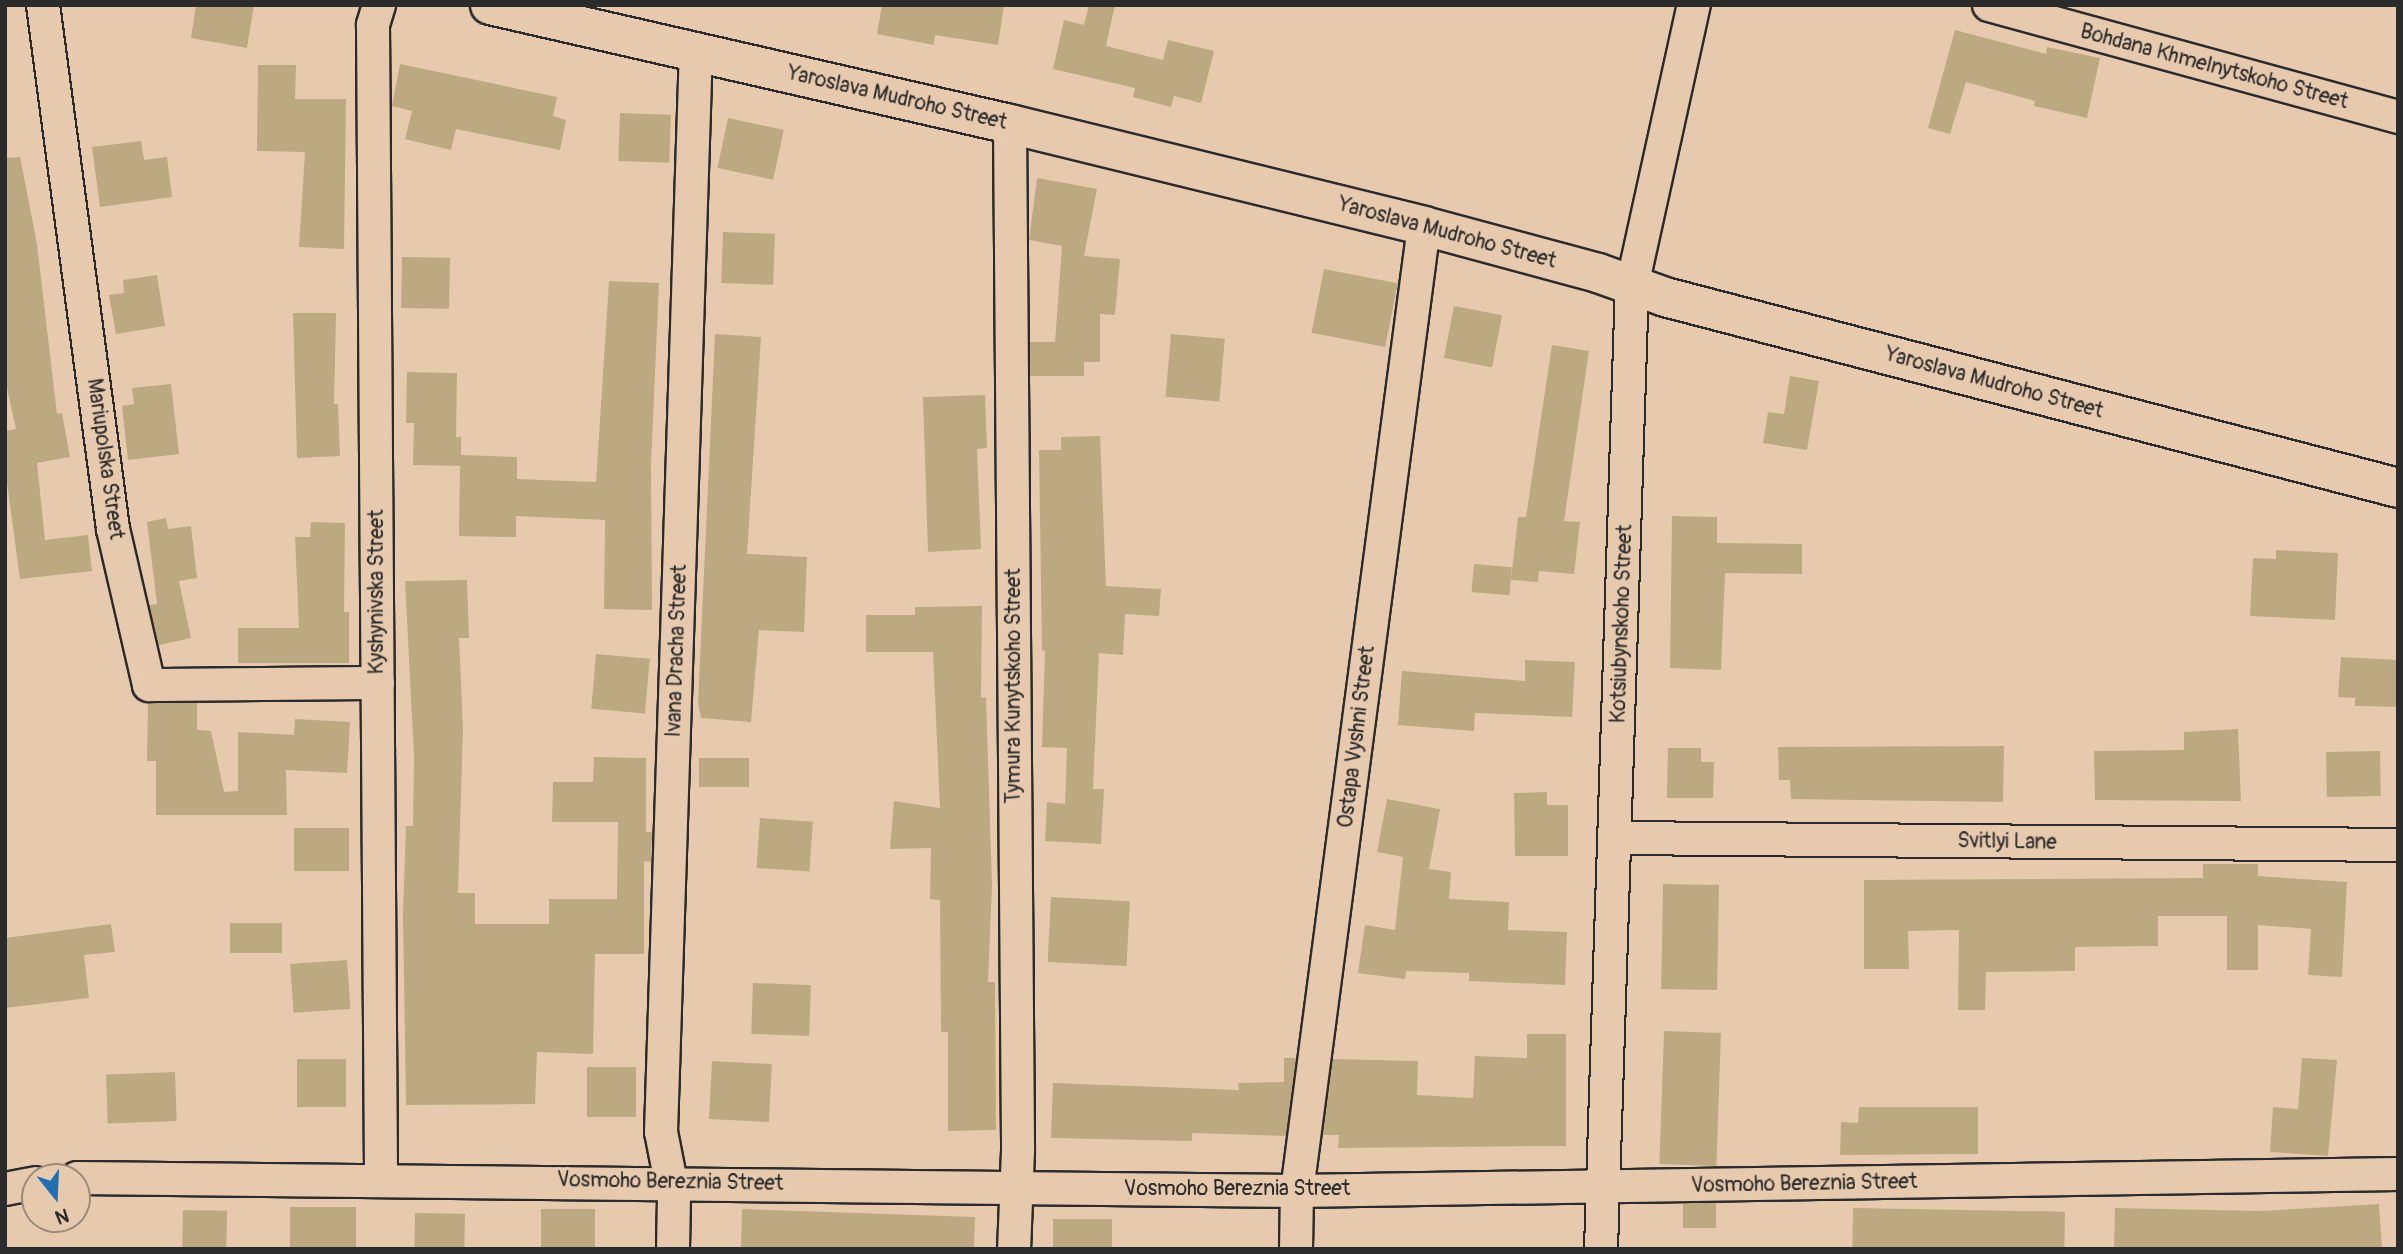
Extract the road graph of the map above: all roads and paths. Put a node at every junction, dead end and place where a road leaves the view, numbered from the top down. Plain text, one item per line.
1 (44, 5) edge
2 (379, 5) edge
3 (490, 5) edge
4 (1694, 5) edge
5 (1989, 5) edge
6 (696, 51) junction
7 (2398, 117) edge
8 (1010, 124) junction
9 (1424, 226) junction
10 (1632, 286) junction
11 (2398, 488) edge
12 (378, 682) junction
13 (1616, 838) junction
14 (2398, 845) edge
15 (2398, 1174) edge
16 (91, 1178) edge
17 (381, 1179) junction
18 (669, 1182) junction
19 (1016, 1187) junction
20 (1603, 1188) junction
21 (1297, 1191) junction
22 (673, 1249) edge
23 (1014, 1249) edge
24 (1296, 1249) edge
25 (1601, 1249) edge

1 - 12 street, Mariupolska Street
2 - 12 street, Kyshynivska Street
3 - 6 street, Yaroslava Mudroho Street
4 - 10 street, Kotsiubynskoho Street
5 - 7 street, Bohdana Khmelnytskoho Street
6 - 8 street, Yaroslava Mudroho Street
6 - 18 street, Ivana Dracha Street
8 - 9 street, Yaroslava Mudroho Street
8 - 19 street, Tymura Kunytskoho Street
9 - 10 street, Yaroslava Mudroho Street
9 - 21 street, Ostapa Vyshni Street
10 - 11 street, Yaroslava Mudroho Street
10 - 13 street, Kotsiubynskoho Street
12 - 17 street, Kyshynivska Street
13 - 14 street, Svitlyi Lane
13 - 20 street, Kotsiubynskoho Street
15 - 20 street, Vosmoho Bereznia Street
16 - 17 street, Vosmoho Bereznia Street
17 - 18 street, Vosmoho Bereznia Street
18 - 19 street, Vosmoho Bereznia Street
18 - 22 street, Ivana Dracha Street
19 - 21 street, Vosmoho Bereznia Street
19 - 23 street, Tymura Kunytskoho Street
20 - 21 street, Vosmoho Bereznia Street
20 - 25 street, Kotsiubynskoho Street
21 - 24 street, Ostapa Vyshni Street

